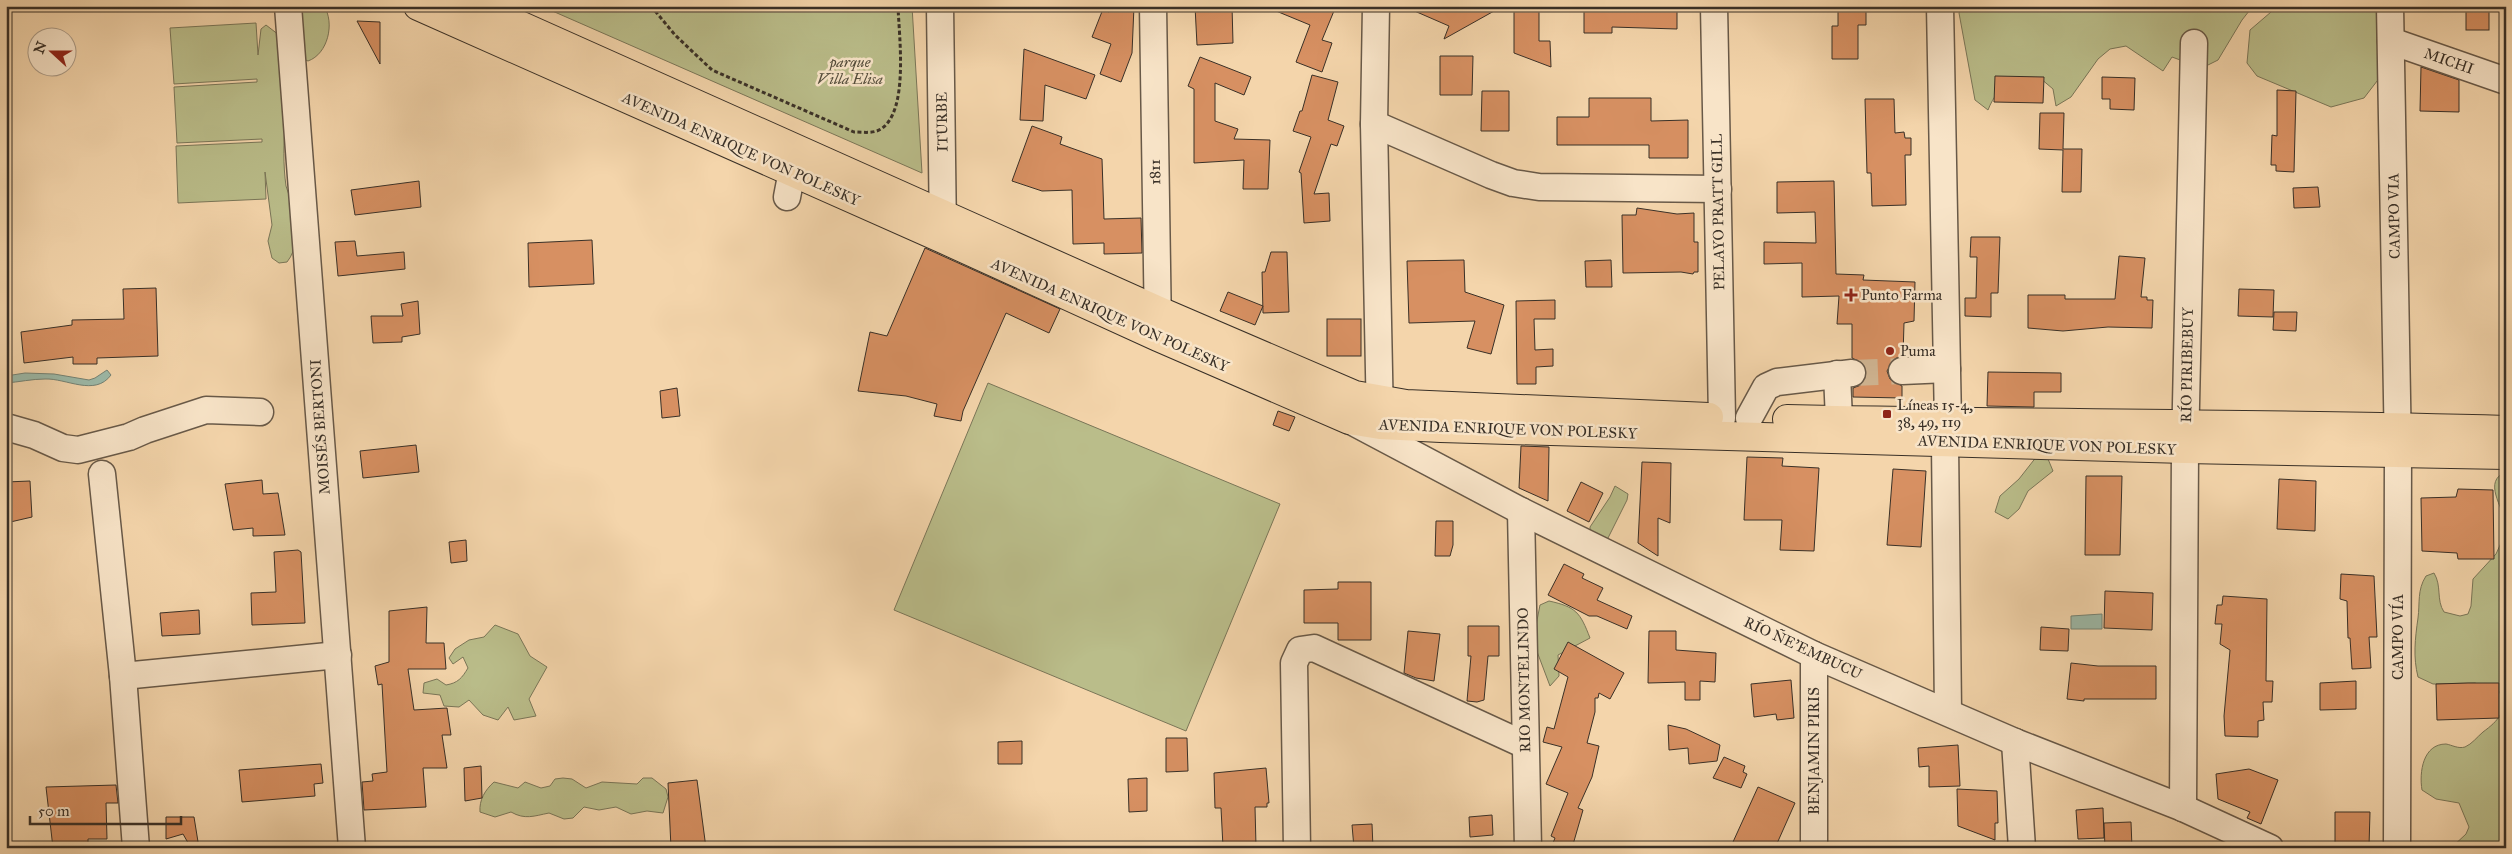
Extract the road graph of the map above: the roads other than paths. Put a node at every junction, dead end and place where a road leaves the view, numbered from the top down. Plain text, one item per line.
1 (288, 6) edge
2 (418, 6) edge
3 (477, 6) edge
4 (940, 6) edge
5 (1153, 6) edge
6 (1376, 6) edge
7 (1714, 6) edge
8 (1940, 6) edge
9 (2390, 6) edge
10 (2392, 41) junction
11 (2194, 43) dead end
12 (2506, 80) edge
13 (1374, 124) junction
14 (793, 173) junction
15 (1718, 189) junction
16 (943, 226) junction
17 (1157, 310) junction
18 (1158, 337) junction
19 (1947, 369) junction
20 (1902, 371) tunnel mouth
21 (260, 412) dead end
22 (1380, 413) junction
23 (1722, 418) junction
24 (1749, 418) junction
25 (1349, 420) junction
26 (1839, 420) junction
27 (6, 427) edge
28 (2506, 430) edge
29 (1946, 433) junction
30 (2185, 436) junction
31 (2398, 440) junction
32 (2506, 455) edge
33 (102, 474) dead end
34 (1522, 511) junction
35 (338, 655) junction
36 (1814, 655) junction
37 (123, 676) junction
38 (1948, 712) junction
39 (2015, 742) junction
40 (1525, 744) junction
41 (2183, 808) junction
42 (2224, 837) edge
43 (136, 848) edge
44 (352, 848) edge
45 (1297, 848) edge
46 (1528, 848) edge
47 (1814, 848) edge
48 (2022, 848) edge
49 (2270, 848) edge
50 (2398, 848) edge

1 - 35 street, MOISÉS BERTONI
2 - 14 main road, AVENIDA ENRIQUE VON POLESKY
3 - 14 main road, AVENIDA ENRIQUE VON POLESKY
4 - 16 street, ITURBE
5 - 17 street, 1811
6 - 13 street
7 - 15 street, PELAYO PRATT GILL
8 - 19 street
9 - 10 street, CAMPO VIA
10 - 12 street, MICHI
10 - 31 street, CAMPO VIA
11 - 30 street, RÍO PIRIBEBUY
13 - 15 street
13 - 22 street
14 - 16 main road, AVENIDA ENRIQUE VON POLESKY
15 - 23 street, PELAYO PRATT GILL
16 - 17 main road, AVENIDA ENRIQUE VON POLESKY
16 - 18 main road, AVENIDA ENRIQUE VON POLESKY
17 - 18 street, 1811
17 - 22 main road, AVENIDA ENRIQUE VON POLESKY
18 - 25 main road, AVENIDA ENRIQUE VON POLESKY
19 - 20 street
19 - 29 street
21 - 27 street
22 - 23 main road, AVENIDA ENRIQUE VON POLESKY
22 - 25 main road, AVENIDA ENRIQUE VON POLESKY
22 - 29 main road, AVENIDA ENRIQUE VON POLESKY
23 - 24 main road, AVENIDA ENRIQUE VON POLESKY
24 - 26 main road, AVENIDA ENRIQUE VON POLESKY
24 - 26 street
25 - 34 street, RÍO ÑE'EMBUCU
26 - 29 main road, AVENIDA ENRIQUE VON POLESKY
28 - 31 main road, AVENIDA ENRIQUE VON POLESKY
29 - 30 main road, AVENIDA ENRIQUE VON POLESKY
29 - 38 street
30 - 31 main road, AVENIDA ENRIQUE VON POLESKY
30 - 41 street, RÍO PIRIBEBUY
31 - 32 main road, AVENIDA ENRIQUE VON POLESKY
31 - 50 street, CAMPO VÍA
33 - 37 street
34 - 36 street, RÍO ÑE'EMBUCU
34 - 40 street, RIO MONTELINDO
35 - 37 street
35 - 44 street, MOISÉS BERTONI
36 - 38 street, RÍO ÑE'EMBUCU
36 - 47 street, BENJAMIN PIRIS
37 - 43 street
38 - 39 street, RÍO ÑE'EMBUCU
39 - 41 street, RÍO ÑE'EMBUCU
39 - 48 street
40 - 45 street
40 - 46 street, RIO MONTELINDO
41 - 42 street, RÍO ÑE'EMBUCU
42 - 49 street, RÍO ÑE'EMBUCU

